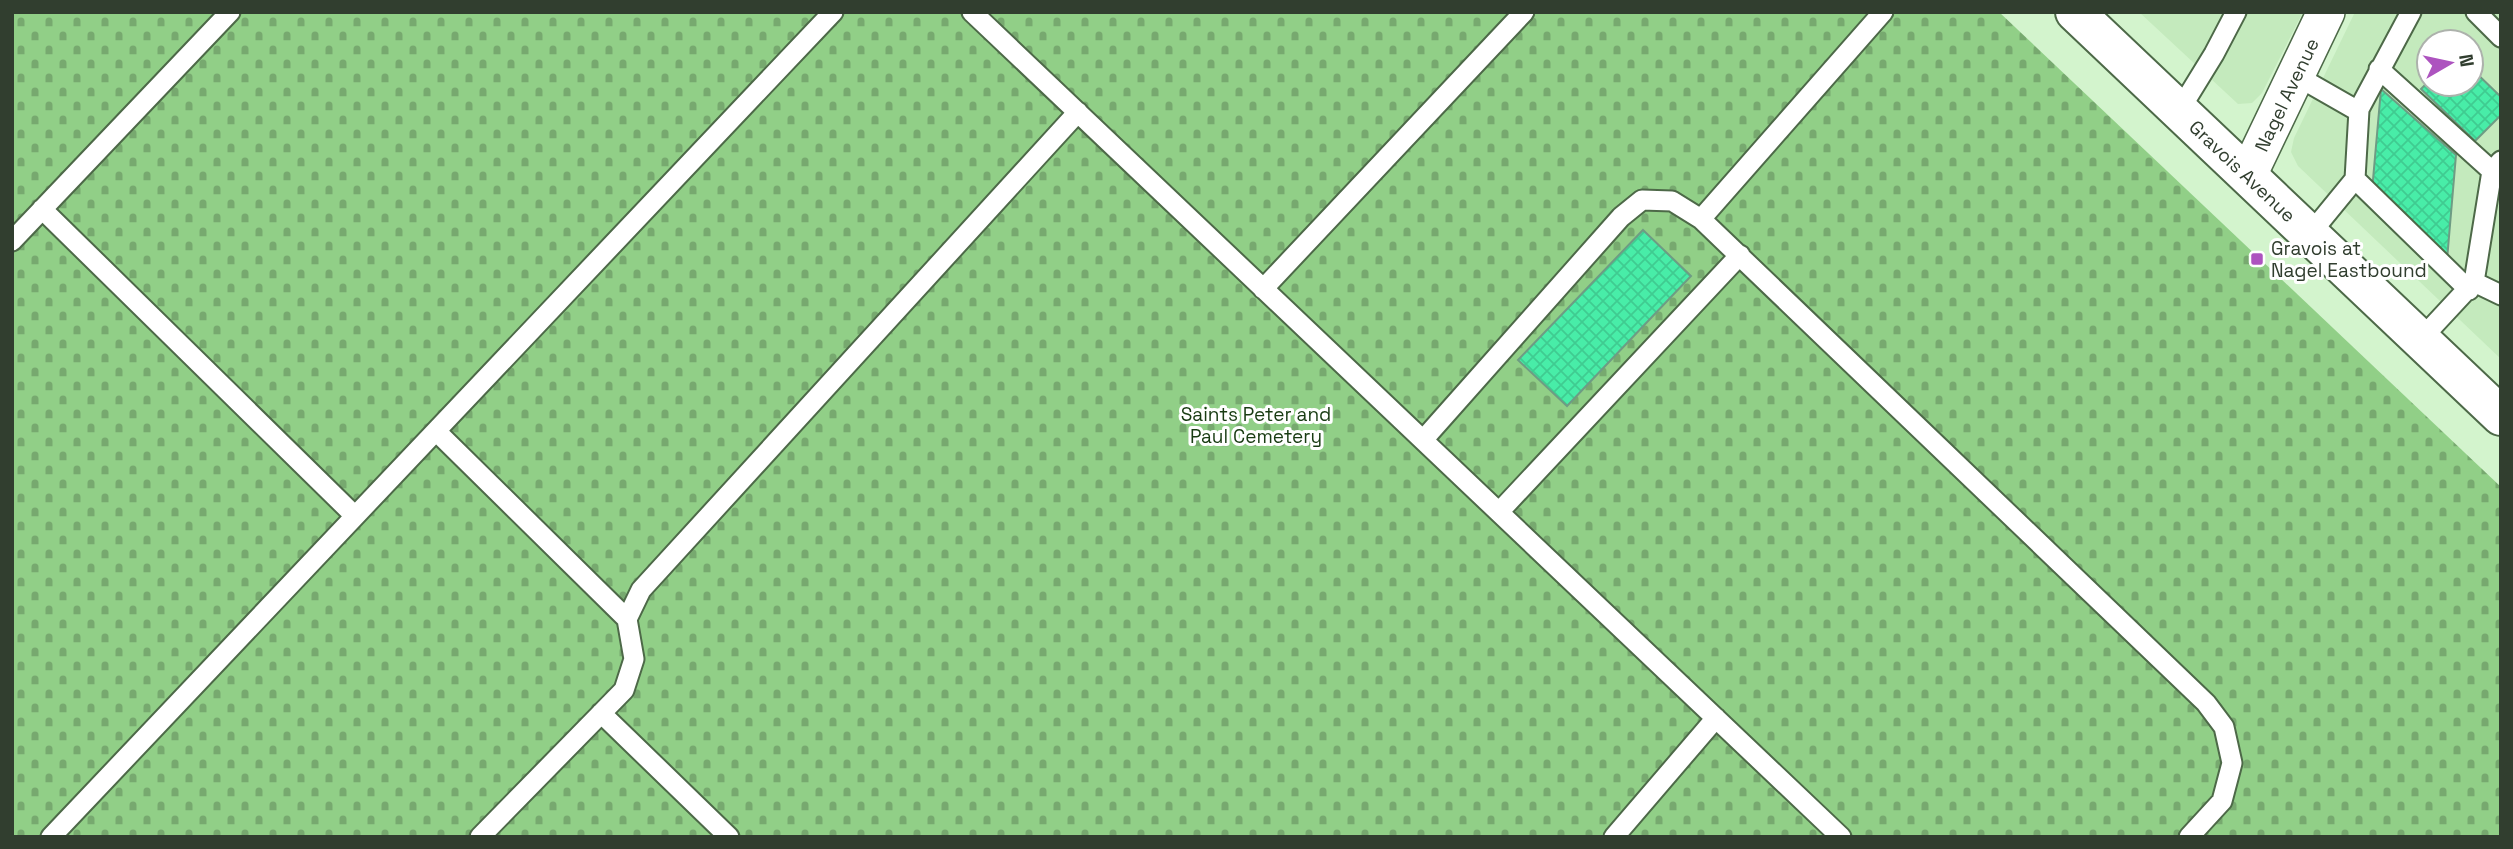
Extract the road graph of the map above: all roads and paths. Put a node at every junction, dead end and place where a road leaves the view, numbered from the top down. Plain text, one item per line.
1 (230, 12) edge
2 (833, 12) edge
3 (972, 12) edge
4 (1524, 12) edge
5 (1883, 12) edge
6 (2075, 12) edge
7 (2236, 12) edge
8 (2326, 12) edge
9 (2411, 12) edge
10 (2476, 12) edge
11 (2501, 37) edge
12 (2379, 69) junction
13 (2295, 75) junction
14 (2359, 110) junction
15 (2179, 111) junction
16 (1078, 112) junction
17 (2496, 166) edge
18 (2248, 176) junction
19 (2355, 179) junction
20 (42, 209) junction
21 (1701, 219) junction
22 (2309, 234) junction
23 (12, 241) edge
24 (1740, 256) junction
25 (2472, 286) junction
26 (1263, 289) junction
27 (2501, 295) edge
28 (2421, 339) junction
29 (2501, 416) edge
30 (436, 431) junction
31 (1423, 440) junction
32 (1499, 512) junction
33 (355, 516) junction
34 (627, 619) junction
35 (601, 713) junction
36 (1716, 718) junction
37 (51, 837) edge
38 (480, 837) edge
39 (729, 837) edge
40 (1614, 837) edge
41 (1841, 837) edge
42 (2189, 837) edge

1 - 20 lane
2 - 30 lane
3 - 16 lane
4 - 26 lane
5 - 21 lane
6 - 15 main road, Gravois Avenue
7 - 15 lane
8 - 13 street, Nagel Avenue
9 - 12 lane
10 - 11 lane
12 - 14 lane
12 - 17 lane
13 - 14 lane
13 - 18 street, Nagel Avenue
14 - 19 lane
15 - 18 main road, Gravois Avenue
16 - 26 lane
16 - 34 lane
17 - 25 lane
18 - 22 main road, Gravois Avenue
19 - 22 lane
19 - 25 lane
20 - 23 lane
20 - 33 lane
21 - 24 lane
21 - 31 lane
22 - 28 main road, Gravois Avenue
24 - 32 lane
24 - 42 lane
25 - 27 lane
25 - 28 lane
26 - 31 lane
28 - 29 main road, Gravois Avenue
30 - 33 lane
30 - 34 lane
31 - 32 lane
32 - 36 lane
33 - 37 lane
34 - 35 lane
35 - 38 lane
35 - 39 lane
36 - 40 lane
36 - 41 lane

